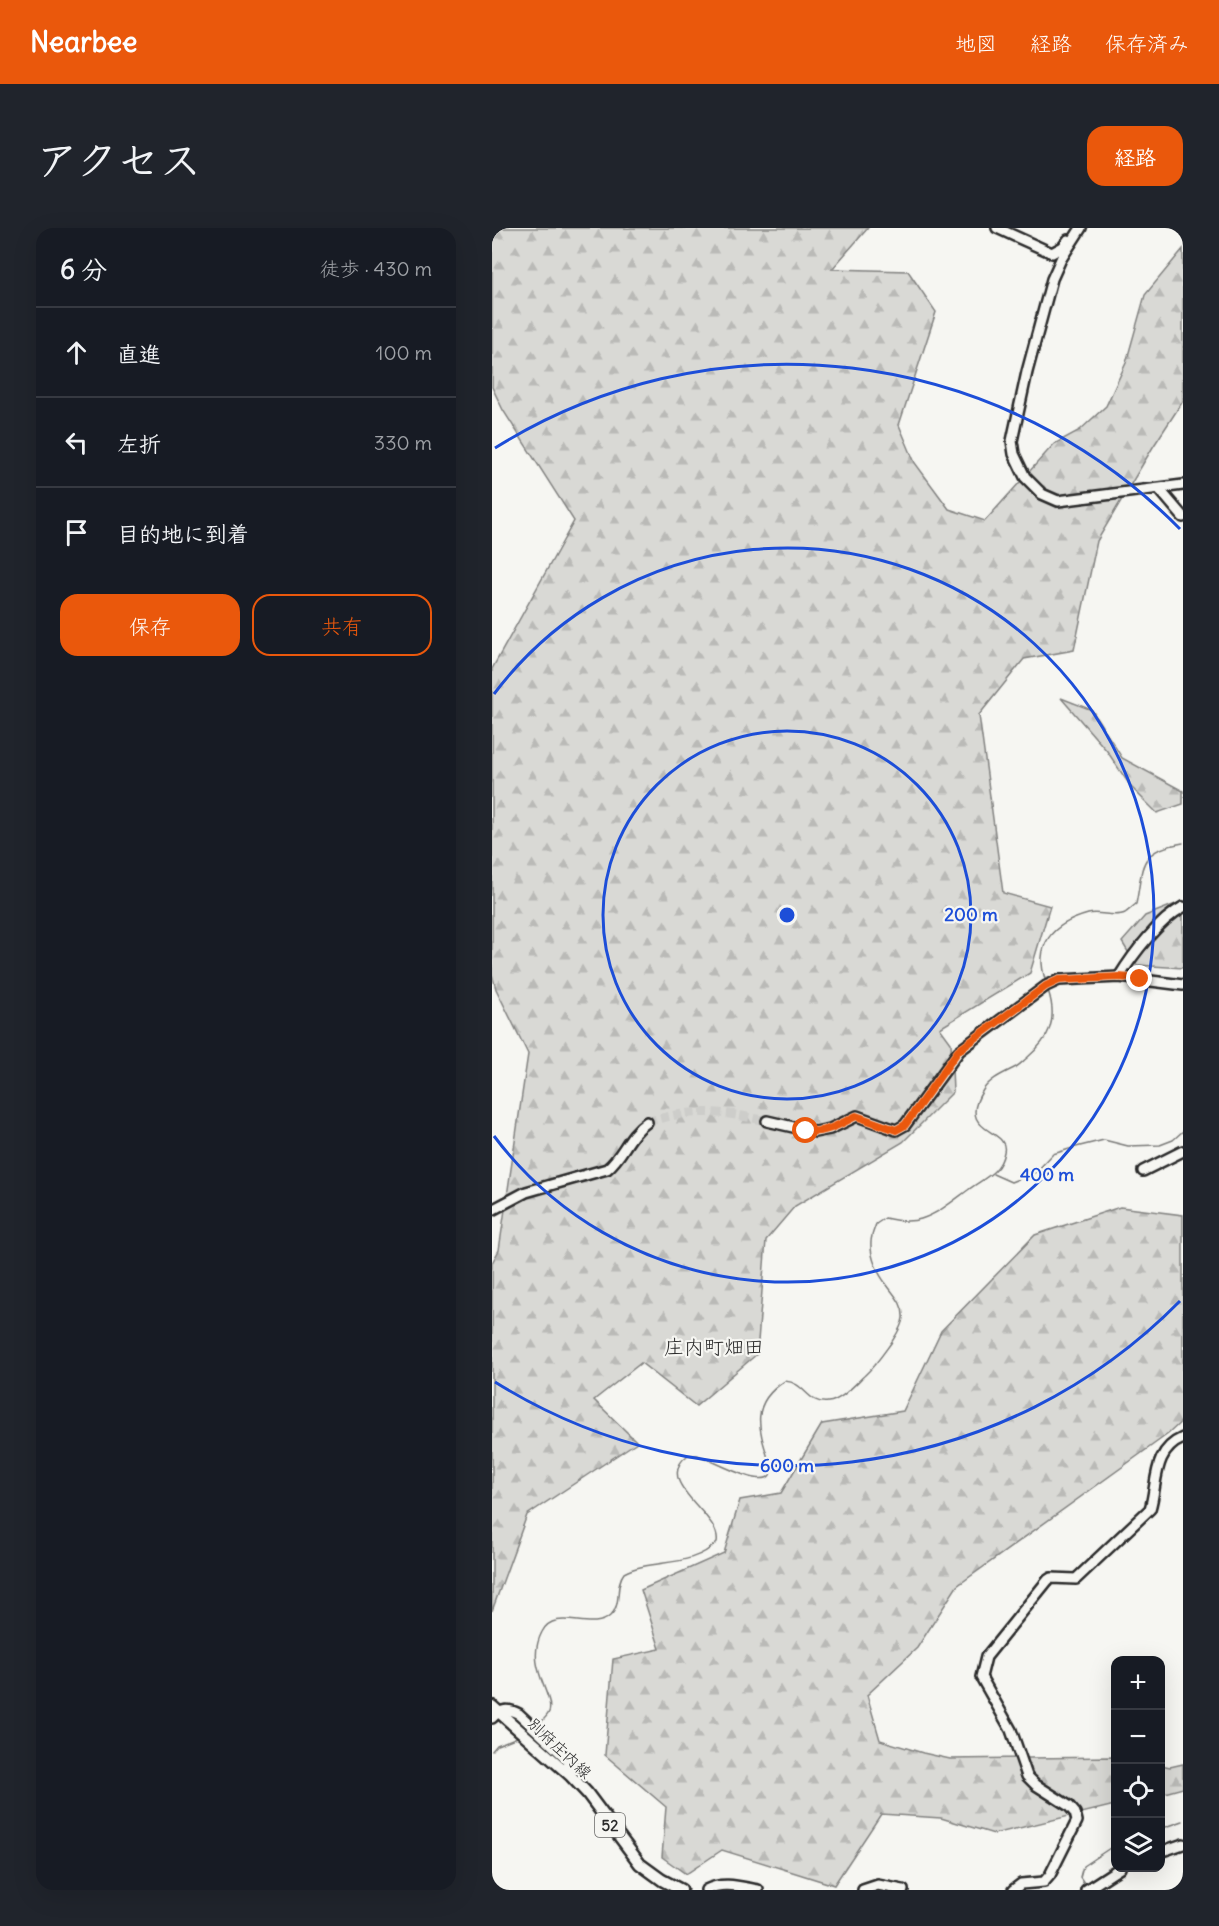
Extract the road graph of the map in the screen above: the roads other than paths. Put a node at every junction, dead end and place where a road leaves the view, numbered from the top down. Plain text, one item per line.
1 (997, 228) edge
2 (1080, 230) edge
3 (1183, 486) edge
4 (1160, 490) junction
5 (1183, 517) edge
6 (1183, 907) edge
7 (1119, 977) junction
8 (1183, 985) edge
9 (767, 1121) tunnel mouth
10 (647, 1122) tunnel mouth
11 (1183, 1151) edge
12 (1143, 1171) dead end
13 (492, 1210) edge
14 (1183, 1438) edge
15 (494, 1712) edge
16 (571, 1776) junction
17 (1183, 1844) edge
18 (1165, 1851) edge
19 (1114, 1872) edge
20 (681, 1890) edge
21 (706, 1890) edge
22 (758, 1890) edge
23 (863, 1890) edge
24 (903, 1890) edge
25 (1013, 1890) edge
26 (1086, 1890) edge

1 - 2 street
2 - 4 street
3 - 4 street
4 - 5 street
6 - 7 street
7 - 8 street
7 - 9 street
10 - 13 street
11 - 12 street
14 - 25 street
15 - 16 main road, 別府庄内線 / 52
15 - 16 street
16 - 20 main road, 別府庄内線 / 52
17 - 18 street
19 - 26 street
21 - 22 street
23 - 24 street

